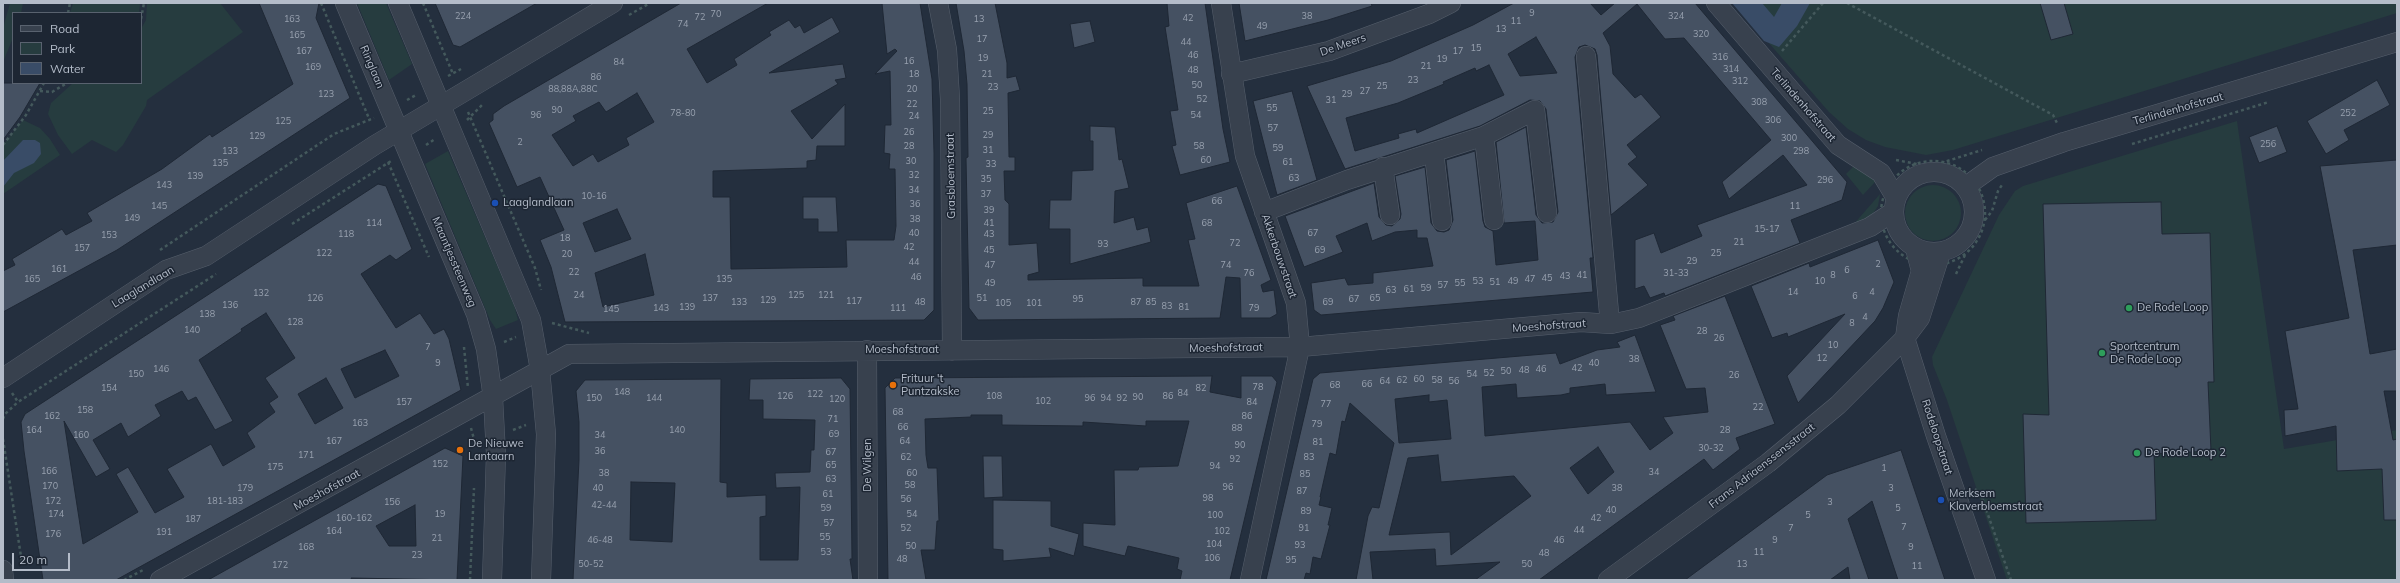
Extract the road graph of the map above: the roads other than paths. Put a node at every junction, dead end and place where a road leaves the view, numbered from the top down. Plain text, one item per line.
1 (345, 3) edge
2 (398, 3) edge
3 (613, 3) edge
4 (938, 3) edge
5 (1221, 3) edge
6 (1452, 3) edge
7 (1716, 3) edge
8 (2397, 42) edge
9 (1586, 56) dead end
10 (1231, 74) junction
11 (440, 105) junction
12 (399, 131) junction
13 (1484, 136) junction
14 (1434, 153) junction
15 (1383, 168) junction
16 (1970, 184) junction
17 (1890, 204) junction
18 (1264, 212) junction
19 (1547, 213) dead end
20 (1390, 215) dead end
21 (1494, 220) dead end
22 (1442, 222) dead end
23 (1928, 257) junction
24 (1610, 324) junction
25 (1905, 338) junction
26 (1300, 348) junction
27 (867, 350) junction
28 (952, 350) junction
29 (540, 370) junction
30 (7, 384) edge
31 (493, 398) junction
32 (3, 570) edge
33 (4, 580) edge
34 (160, 580) edge
35 (492, 580) edge
36 (541, 580) edge
37 (868, 580) edge
38 (1250, 580) edge
39 (1608, 580) edge
40 (1986, 580) edge

1 - 12 street, Ringlaan
2 - 11 street
3 - 11 street, Laaglandlaan
4 - 28 street, Grasbloemstraat
5 - 10 street, Akkerbouwstraat
6 - 10 street, De Meers
7 - 17 street, Terlindenhofstraat
8 - 16 street, Terlindenhofstraat
9 - 24 street
10 - 18 street, Akkerbouwstraat
11 - 12 street, Laaglandlaan
11 - 29 street
12 - 30 street, Laaglandlaan
12 - 31 street, Maantjessteenweg
13 - 14 street
13 - 19 street
13 - 21 street
14 - 15 street
14 - 22 street
15 - 18 street
15 - 20 street
16 - 17 street
16 - 23 street
17 - 23 street
17 - 24 street, Moeshofstraat
18 - 26 street, Akkerbouwstraat
23 - 25 street, Frans Adriaenssensstraat
24 - 26 street, Moeshofstraat
25 - 39 street, Frans Adriaenssensstraat
25 - 40 street, Rodeloopstraat
26 - 28 street, Moeshofstraat
26 - 38 street, Akkerbouwstraat
27 - 28 street, Moeshofstraat
27 - 29 street, Moeshofstraat
27 - 37 street, De Wilgen
29 - 31 street
29 - 36 street
31 - 34 street, Moeshofstraat
31 - 35 street, Maantjessteenweg
32 - 33 street

